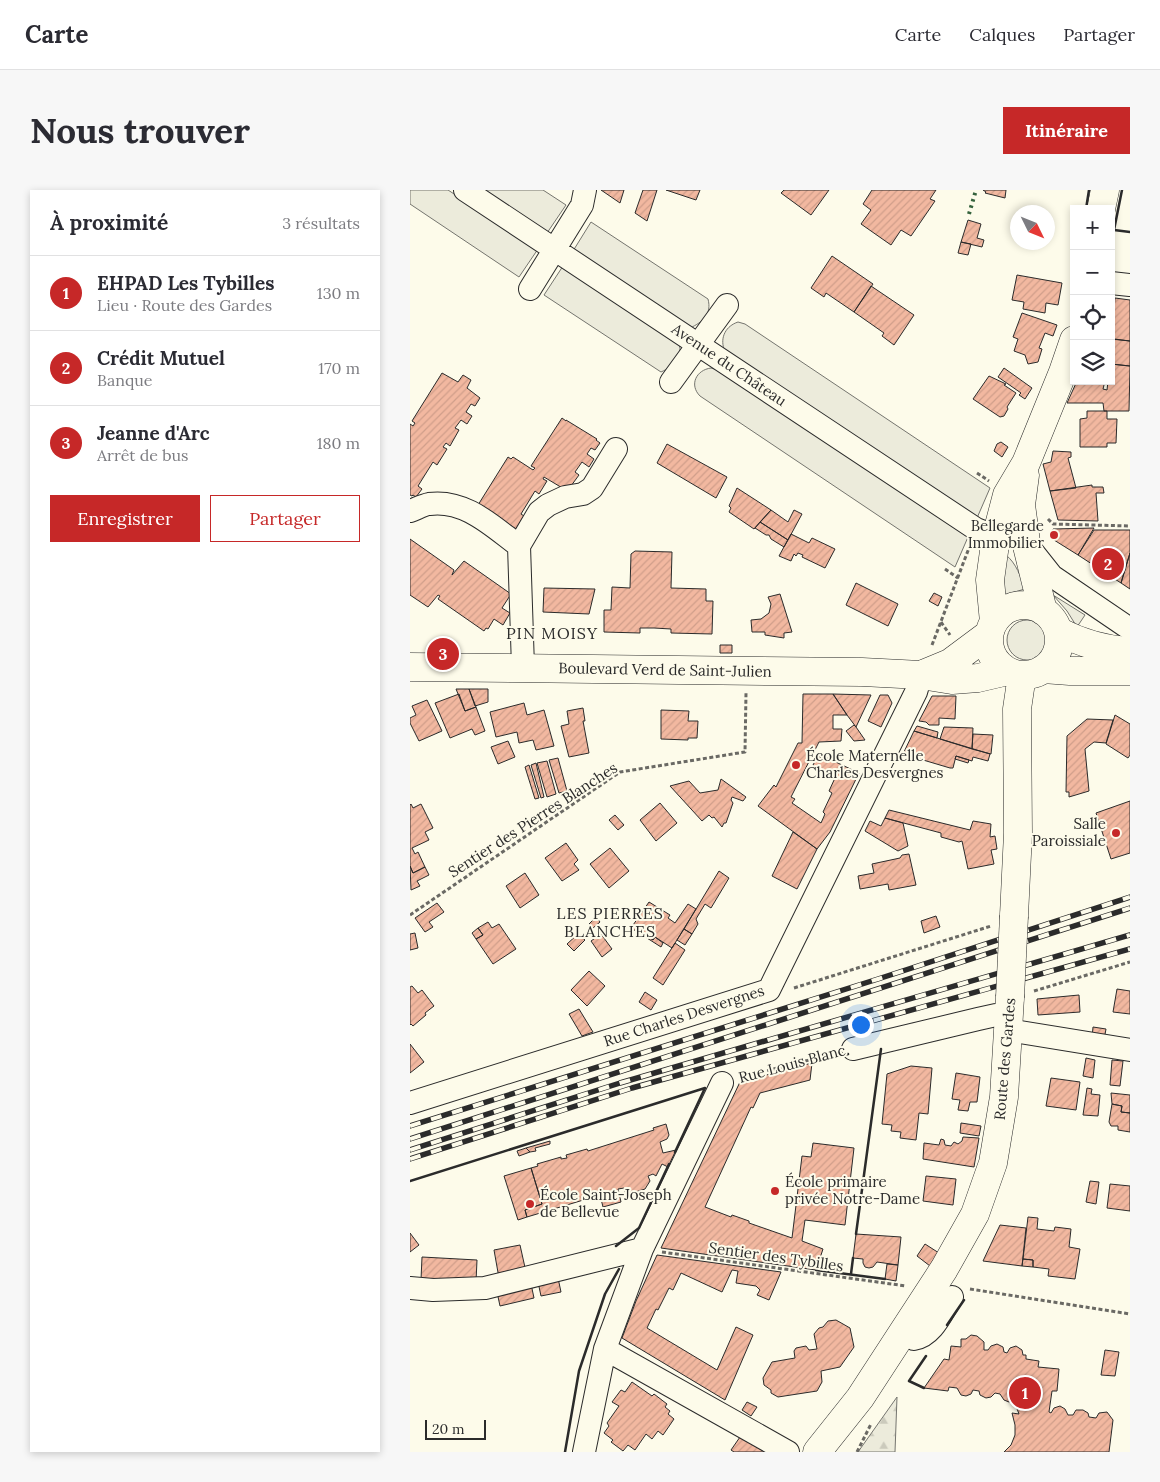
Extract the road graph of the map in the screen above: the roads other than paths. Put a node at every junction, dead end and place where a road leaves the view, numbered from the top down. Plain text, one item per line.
1 (466, 190) edge
2 (585, 190) edge
3 (1105, 190) edge
4 (1102, 205) edge
5 (554, 249) junction
6 (1115, 283) edge
7 (1130, 285) edge
8 (530, 289) dead end
9 (727, 304) dead end
10 (698, 345) junction
11 (1070, 352) edge
12 (671, 382) dead end
13 (616, 449) dead end
14 (1026, 463) junction
15 (410, 511) edge
16 (996, 537) junction
17 (1026, 542) junction
18 (519, 546) junction
19 (1050, 621) junction
20 (992, 628) junction
21 (1130, 629) edge
22 (1130, 651) edge
23 (410, 667) edge
24 (523, 667) junction
25 (1130, 671) edge
26 (1025, 672) junction
27 (921, 675) junction
28 (1008, 1014) junction
29 (852, 1049) road end
30 (1130, 1050) edge
31 (722, 1082) road end
32 (410, 1103) edge
33 (642, 1249) junction
34 (410, 1288) edge
35 (952, 1297) dead end
36 (916, 1340) junction
37 (605, 1349) junction
38 (584, 1452) edge
39 (788, 1452) edge
40 (817, 1452) edge

1 - 5 street, Avenue du Château
2 - 5 street
3 - 4 main road
5 - 8 street
5 - 10 street, Avenue du Château
6 - 7 street
9 - 10 street
10 - 12 street
10 - 16 street, Avenue du Château
11 - 14 main road
13 - 18 street
14 - 16 main road
14 - 17 main road
15 - 18 street
16 - 19 main road
16 - 20 main road
17 - 19 main road
17 - 21 street
18 - 24 street
19 - 20 main road
19 - 22 main road
19 - 26 main road
20 - 26 main road
20 - 27 main road, Boulevard Verd de Saint-Julien
23 - 24 main road, Boulevard Verd de Saint-Julien
24 - 27 main road, Boulevard Verd de Saint-Julien
25 - 26 main road, Boulevard Verd de Saint-Julien
26 - 27 main road, Boulevard Verd de Saint-Julien
26 - 28 main road, Route des Gardes, bridge
27 - 32 street, Rue Charles Desvergnes
28 - 29 street, Rue Louis Blanc
28 - 30 street, Rue Louis Blanc
28 - 36 main road, Route des Gardes
31 - 33 street
33 - 34 street
33 - 37 street
35 - 36 street
36 - 40 main road, Route des Gardes
37 - 38 street
37 - 39 street

